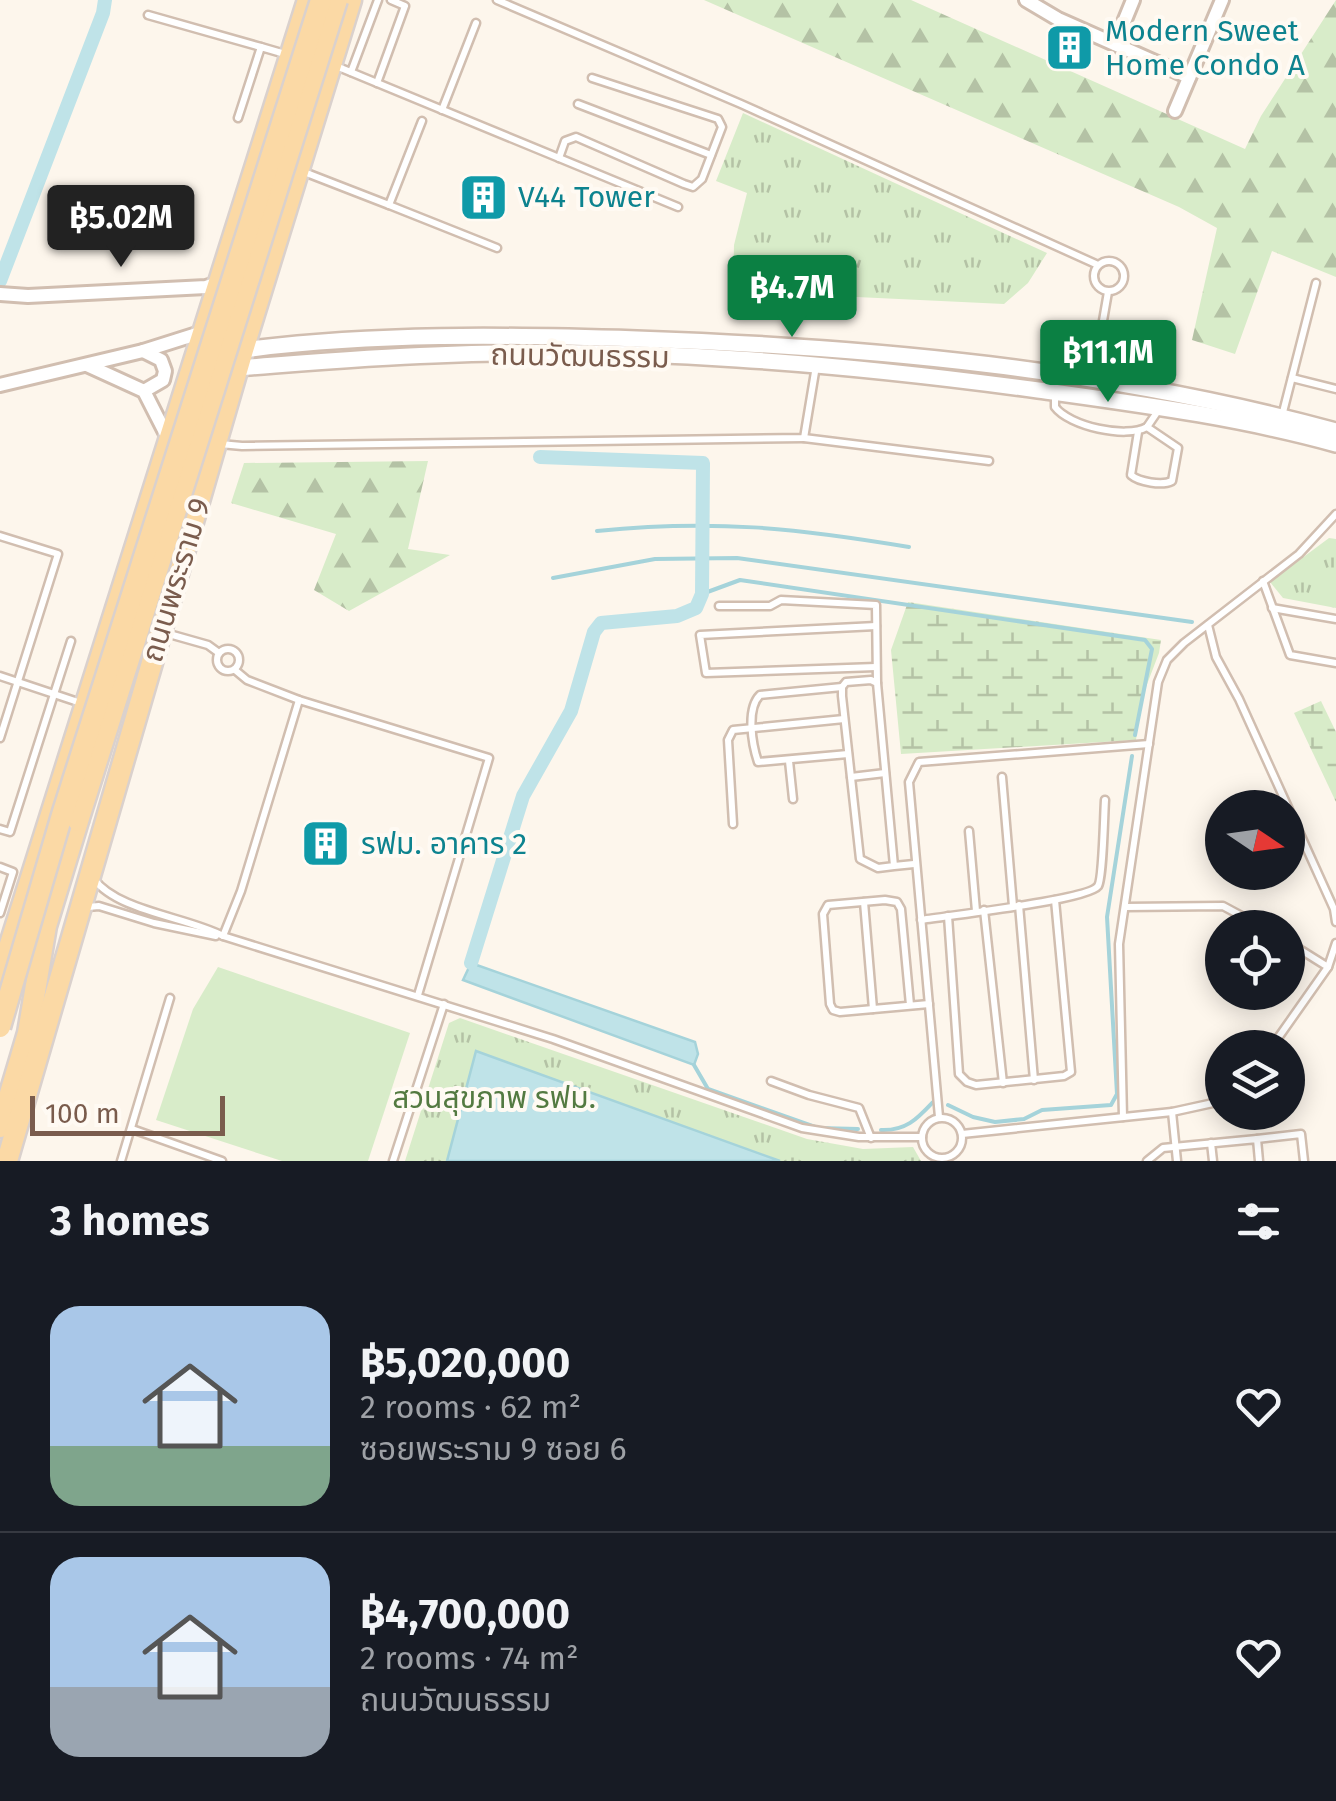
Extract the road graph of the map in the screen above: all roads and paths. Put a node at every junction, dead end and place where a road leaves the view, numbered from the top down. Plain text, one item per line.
1 (308, 0) edge
2 (321, 0) edge
3 (337, 0) edge
4 (350, 0) edge
5 (378, 0) edge
6 (391, 0) edge
7 (497, 0) edge
8 (1026, 0) edge
9 (1133, 0) edge
10 (1222, 0) edge
11 (1043, 3) edge
12 (148, 15) dead end
13 (476, 23) dead end
14 (1114, 44) junction
15 (261, 47) junction
16 (291, 56) junction
17 (330, 64) junction
18 (351, 72) junction
19 (1189, 77) junction
20 (592, 78) dead end
21 (376, 83) junction
22 (578, 104) dead end
23 (442, 110) junction
24 (1175, 111) dead end
25 (238, 118) dead end
26 (422, 121) dead end
27 (711, 155) junction
28 (559, 158) junction
29 (298, 170) junction
30 (388, 205) junction
31 (678, 208) dead end
32 (498, 248) dead end
33 (1098, 264) junction
34 (218, 283) junction
35 (1316, 283) dead end
36 (1108, 291) junction
37 (0, 294) edge
38 (203, 332) junction
39 (820, 346) junction
40 (144, 351) junction
41 (240, 359) junction
42 (86, 364) junction
43 (816, 364) junction
44 (193, 365) junction
45 (1057, 375) junction
46 (1292, 378) junction
47 (1093, 379) junction
48 (0, 385) edge
49 (1336, 389) edge
50 (144, 391) junction
51 (1055, 392) junction
52 (1163, 400) junction
53 (1282, 416) junction
54 (1147, 428) junction
55 (1336, 431) edge
56 (1138, 432) junction
57 (804, 438) junction
58 (169, 440) junction
59 (217, 444) junction
60 (1336, 444) edge
61 (990, 461) dead end
62 (1336, 514) edge
63 (0, 536) edge
64 (1263, 582) junction
65 (718, 606) dead end
66 (1272, 608) junction
67 (1336, 620) edge
68 (1208, 624) junction
69 (876, 626) junction
70 (161, 631) junction
71 (71, 641) dead end
72 (220, 653) junction
73 (1332, 662) edge
74 (876, 667) junction
75 (234, 670) junction
76 (0, 676) edge
77 (19, 682) junction
78 (877, 683) junction
79 (842, 687) junction
80 (54, 693) junction
81 (299, 700) junction
82 (86, 704) junction
83 (844, 719) junction
84 (752, 727) junction
85 (0, 738) edge
86 (1149, 744) junction
87 (848, 754) junction
88 (124, 758) junction
89 (789, 761) junction
90 (885, 773) junction
91 (850, 776) junction
92 (1002, 777) dead end
93 (793, 799) dead end
94 (1105, 800) dead end
95 (733, 824) dead end
96 (0, 829) edge
97 (969, 830) dead end
98 (914, 864) junction
99 (894, 866) junction
100 (0, 868) edge
101 (91, 874) junction
102 (1055, 900) junction
103 (864, 902) junction
104 (1016, 906) junction
105 (1125, 907) junction
106 (980, 910) junction
107 (1230, 910) edge
108 (80, 912) junction
109 (0, 913) edge
110 (948, 916) junction
111 (921, 920) junction
112 (1336, 922) edge
113 (6, 933) edge
114 (222, 936) junction
115 (1336, 943) edge
116 (1305, 953) edge
117 (1328, 967) junction
118 (0, 976) edge
119 (418, 995) junction
120 (170, 998) dead end
121 (444, 1004) junction
122 (929, 1004) junction
123 (910, 1005) junction
124 (873, 1008) junction
125 (0, 1028) edge
126 (1284, 1030) edge
127 (28, 1032) junction
128 (1034, 1080) junction
129 (770, 1081) dead end
130 (1003, 1083) junction
131 (1205, 1106) edge
132 (1172, 1112) junction
133 (1123, 1117) junction
134 (939, 1118) junction
135 (0, 1127) edge
136 (132, 1130) junction
137 (962, 1134) junction
138 (922, 1137) junction
139 (871, 1138) junction
140 (1257, 1138) junction
141 (1211, 1143) junction
142 (1176, 1146) junction
143 (947, 1159) edge
144 (6, 1161) edge
145 (121, 1161) edge
146 (222, 1161) edge
147 (394, 1161) edge
148 (1147, 1161) edge
149 (1177, 1161) edge
150 (1213, 1161) edge
151 (1259, 1161) edge
152 (1304, 1161) edge

1 - 16 main road, ถนนพระราม 9
2 - 125 main road, ถนนพระราม 9, bridge
3 - 127 main road, ถนนพระราม 9, bridge
4 - 17 main road, ถนนพระราม 9
5 - 18 lane
6 - 21 lane
7 - 33 lane
8 - 11 street
9 - 14 street
10 - 19 street
11 - 14 street
12 - 15 lane
13 - 23 lane
14 - 19 street
15 - 16 lane
15 - 25 lane
16 - 34 main road, ถนนพระราม 9
17 - 18 lane
17 - 29 main road, ถนนพระราม 9
18 - 21 lane
19 - 24 street
20 - 27 lane
21 - 23 lane
22 - 27 lane
23 - 28 lane
26 - 30 lane
27 - 28 lane
28 - 31 lane
29 - 30 lane
29 - 41 main road, ถนนพระราม 9
30 - 32 lane
33 - 36 lane
33 - 36 lane
34 - 37 street
34 - 38 main road, ถนนพระราม 9
35 - 46 lane
36 - 47 lane
38 - 40 street
38 - 44 main road, ถนนพระราม 9
39 - 41 street, ถนนวัฒนธรรม
39 - 43 street
39 - 45 street, ถนนวัฒนธรรม
40 - 42 street
40 - 50 street
41 - 43 street, ถนนวัฒนธรรม
41 - 44 main road
41 - 59 main road, ถนนพระราม 9
42 - 48 street
42 - 50 street
43 - 51 street, ถนนวัฒนธรรม
43 - 57 lane
44 - 58 main road, ถนนพระราม 9
45 - 47 street, ถนนวัฒนธรรม
45 - 51 street
46 - 49 lane
46 - 53 lane
47 - 52 street, ถนนวัฒนธรรม
50 - 58 street
51 - 52 street, ถนนวัฒนธรรม
51 - 56 lane
52 - 53 street, ถนนวัฒนธรรม
52 - 54 lane
52 - 60 street, ถนนวัฒนธรรม
53 - 55 street, ถนนวัฒนธรรม
54 - 56 lane
54 - 56 lane
57 - 59 lane
57 - 61 lane
58 - 82 main road, ถนนพระราม 9
59 - 70 main road, ถนนพระราม 9
62 - 64 lane
63 - 77 lane
64 - 66 lane
64 - 68 lane
65 - 69 lane
66 - 67 lane
66 - 73 lane
68 - 86 lane
68 - 112 lane
69 - 74 lane
69 - 74 lane
70 - 72 lane
70 - 88 main road, ถนนพระราม 9
71 - 80 lane
72 - 75 lane
72 - 75 lane
74 - 78 lane
75 - 81 lane
76 - 77 lane
77 - 80 lane
77 - 85 lane
78 - 79 lane
78 - 90 lane
79 - 83 lane
79 - 84 lane
80 - 82 lane
80 - 96 lane
81 - 114 lane
81 - 119 lane
82 - 113 main road, ถนนพระราม 9
83 - 84 lane
83 - 87 lane
84 - 89 lane
84 - 95 lane
86 - 98 lane
86 - 105 lane
87 - 89 lane
87 - 91 lane
88 - 101 main road, ถนนพระราม 9
88 - 127 main road
89 - 93 lane
90 - 91 lane
90 - 99 lane
91 - 99 lane
92 - 104 lane
94 - 102 lane
97 - 106 lane
98 - 99 lane
98 - 111 lane
100 - 109 lane
101 - 108 main road, ถนนพระราม 9
101 - 114 lane
102 - 104 lane
102 - 128 lane
103 - 123 lane
103 - 124 lane
103 - 124 lane
104 - 106 lane
104 - 128 lane
105 - 107 lane
105 - 133 lane
106 - 110 lane
106 - 130 lane
108 - 114 lane
108 - 144 main road, ถนนพระราม 9
110 - 111 lane
110 - 130 lane
111 - 122 lane
113 - 118 main road, ถนนพระราม 9
114 - 119 lane
115 - 117 lane
116 - 117 lane
117 - 126 lane
119 - 121 lane
120 - 136 lane
121 - 139 lane
121 - 147 lane
122 - 123 lane
122 - 134 lane
123 - 124 lane
127 - 135 main road, ถนนพระราม 9
128 - 130 lane
129 - 139 lane
131 - 132 lane
132 - 133 lane
132 - 142 lane
133 - 137 lane
134 - 137 lane
134 - 138 lane
136 - 145 lane
136 - 146 lane
137 - 143 lane
138 - 139 lane
138 - 143 lane
140 - 141 lane
140 - 151 lane
140 - 152 lane
141 - 142 lane
141 - 150 lane
142 - 148 lane
142 - 149 lane

